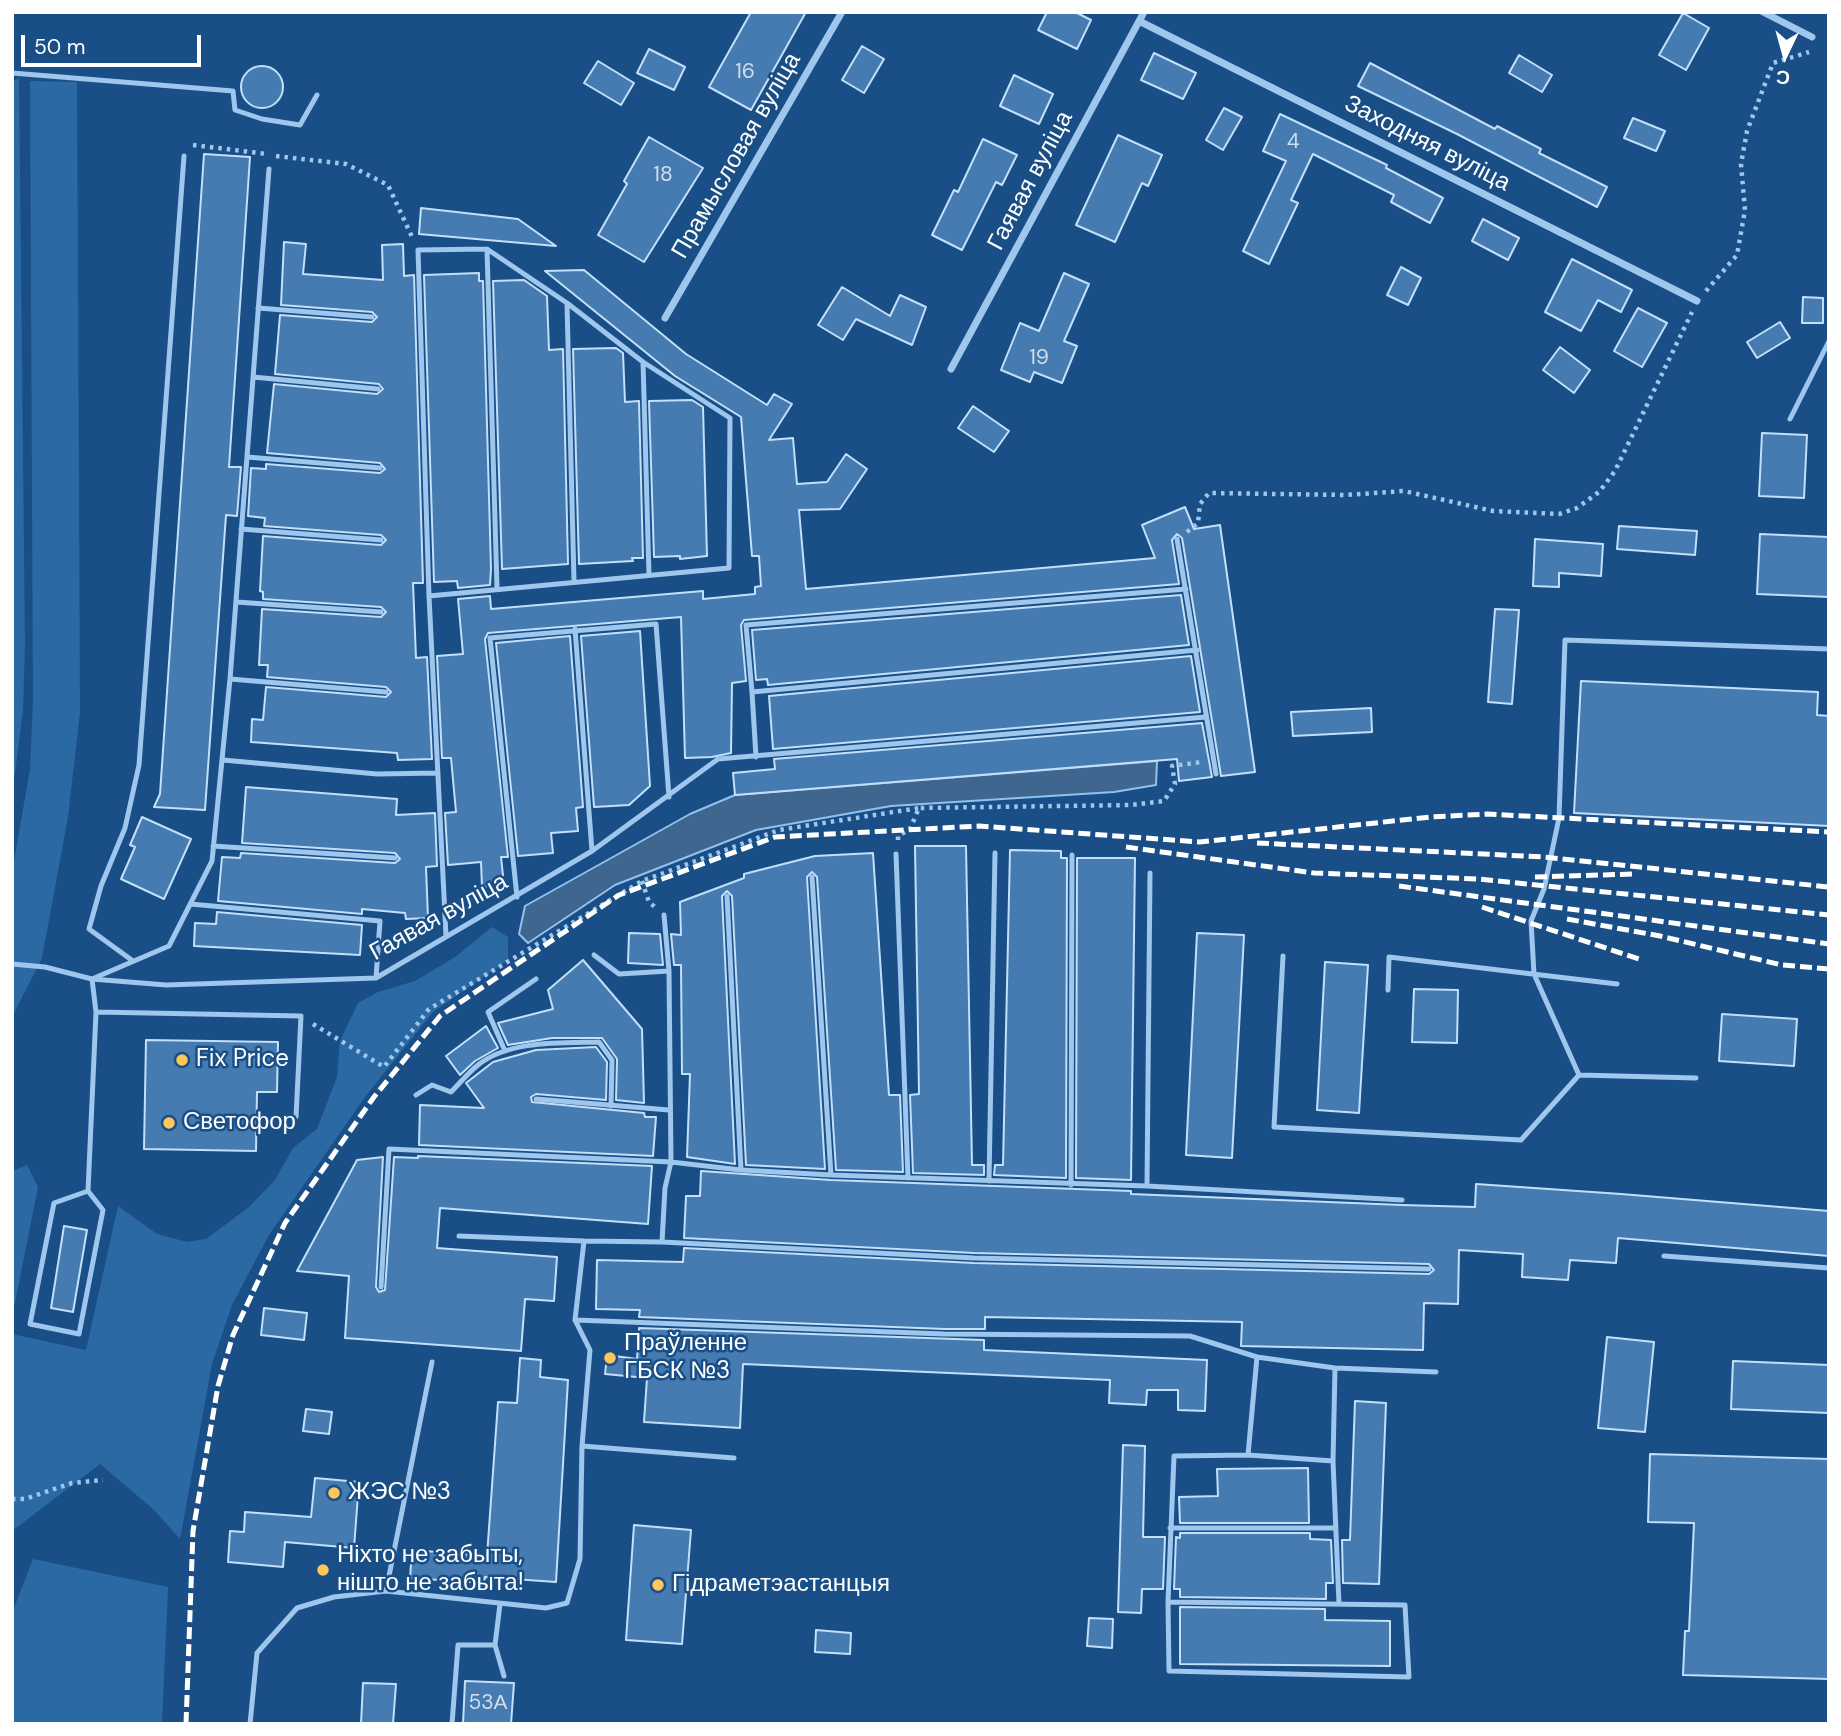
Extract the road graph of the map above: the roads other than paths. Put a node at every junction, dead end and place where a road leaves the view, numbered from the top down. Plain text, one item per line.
1 (842, 12) edge
2 (1144, 12) edge
3 (1763, 12) edge
4 (1139, 22) junction
5 (1812, 37) road end
6 (12, 73) edge
7 (317, 96) dead end
8 (184, 156) road end
9 (269, 169) dead end
10 (487, 249) junction
11 (1697, 301) road end
12 (567, 303) junction
13 (258, 308) junction
14 (372, 317) dead end
15 (665, 318) dead end
16 (1829, 341) edge
17 (643, 362) junction
18 (951, 369) dead end
19 (253, 377) junction
20 (378, 388) dead end
21 (1790, 419) dead end
22 (247, 457) junction
23 (380, 468) dead end
24 (241, 529) junction
25 (1177, 539) road end
26 (381, 540) dead end
27 (649, 575) junction
28 (574, 581) junction
29 (497, 588) junction
30 (1186, 589) junction
31 (429, 596) junction
32 (236, 602) junction
33 (381, 612) dead end
34 (575, 629) junction
35 (1829, 649) edge
36 (1197, 650) junction
37 (230, 679) junction
38 (386, 692) dead end
39 (752, 692) junction
40 (1206, 717) junction
41 (755, 757) junction
42 (223, 760) junction
43 (438, 773) junction
44 (1216, 774) dead end
45 (669, 797) junction
46 (214, 846) junction
47 (592, 852) junction
48 (995, 853) dead end
49 (896, 854) road end
50 (1072, 855) dead end
51 (395, 858) dead end
52 (1150, 873) dead end
53 (812, 877) dead end
54 (727, 896) dead end
55 (517, 897) junction
56 (190, 904) junction
57 (664, 915) dead end
58 (446, 936) junction
59 (594, 955) dead end
60 (1283, 956) dead end
61 (133, 961) junction
62 (12, 964) edge
63 (669, 971) junction
64 (1534, 974) junction
65 (376, 978) junction
66 (92, 979) junction
67 (536, 979) dead end
68 (1617, 984) dead end
69 (1388, 990) dead end
70 (96, 1012) junction
71 (505, 1051) junction
72 (1579, 1075) junction
73 (1696, 1078) dead end
74 (416, 1095) dead end
75 (536, 1100) dead end
76 (611, 1106) junction
77 (669, 1110) junction
78 (296, 1117) dead end
79 (671, 1162) junction
80 (741, 1170) junction
81 (831, 1175) junction
82 (908, 1178) junction
83 (989, 1181) junction
84 (1071, 1185) junction
85 (1147, 1185) junction
86 (88, 1191) junction
87 (1402, 1200) dead end
88 (460, 1236) dead end
89 (584, 1241) junction
90 (662, 1242) junction
91 (1664, 1256) dead end
92 (1829, 1268) edge
93 (1429, 1269) dead end
94 (381, 1287) dead end
95 (575, 1320) junction
96 (1257, 1357) junction
97 (432, 1362) dead end
98 (1335, 1368) junction
99 (1436, 1372) dead end
100 (582, 1446) junction
101 (1248, 1455) junction
102 (734, 1458) dead end
103 (1333, 1461) junction
104 (1170, 1528) junction
105 (1335, 1528) junction
106 (386, 1591) junction
107 (1168, 1602) junction
108 (500, 1604) junction
109 (1339, 1604) junction
110 (495, 1645) junction
111 (504, 1676) dead end
112 (250, 1724) edge
113 (452, 1724) edge

1 - 15 street, Прамысловая вуліца
2 - 4 street, Гаявая вуліца
3 - 5 street
4 - 11 street, Заходняя вуліца
4 - 18 street, Гаявая вуліца
6 - 7 lane
8 - 61 lane
9 - 13 lane
10 - 12 lane
10 - 29 lane
10 - 31 lane
12 - 17 lane
12 - 28 lane
13 - 14 lane
13 - 19 lane
16 - 21 lane
17 - 27 lane
17 - 27 lane
19 - 20 lane
19 - 22 lane
22 - 23 lane
22 - 24 lane
24 - 26 lane
24 - 32 lane
25 - 30 lane
27 - 28 lane
28 - 29 lane
29 - 31 lane
30 - 36 lane
30 - 39 lane
31 - 43 lane
32 - 33 lane
32 - 37 lane
34 - 45 lane
34 - 47 lane
34 - 55 lane
35 - 64 lane
36 - 39 lane
36 - 40 lane
37 - 38 lane
37 - 42 lane
39 - 41 lane
40 - 41 lane
40 - 44 lane
41 - 45 lane, Гаявая вуліца
42 - 43 lane
42 - 46 lane
43 - 58 lane
45 - 47 lane, Гаявая вуліца
46 - 51 lane
46 - 56 lane
47 - 55 lane, Гаявая вуліца
48 - 83 lane
49 - 82 lane
50 - 84 lane
52 - 85 lane
53 - 81 lane
54 - 80 lane
55 - 58 lane, Гаявая вуліца
56 - 61 lane
56 - 65 lane
57 - 63 lane
58 - 65 lane, Гаявая вуліца
59 - 63 lane
60 - 72 lane
61 - 66 lane
62 - 66 lane, Гаявая вуліца
63 - 77 lane
64 - 68 lane
64 - 69 lane
64 - 72 lane
65 - 66 lane, Гаявая вуліца
66 - 70 lane
67 - 71 lane
70 - 78 lane
70 - 86 lane
71 - 74 lane
71 - 76 lane
72 - 73 lane
75 - 76 lane
76 - 77 lane
77 - 79 lane
79 - 80 lane
79 - 90 lane
79 - 94 lane
80 - 81 lane
81 - 82 lane
82 - 83 lane
83 - 84 lane
84 - 85 lane
85 - 87 lane
86 - 86 lane
88 - 89 lane
89 - 90 lane
89 - 95 lane
90 - 93 lane
91 - 92 lane
95 - 96 lane
95 - 100 lane
96 - 98 lane
96 - 101 lane
97 - 106 lane
98 - 99 lane
98 - 103 lane
100 - 102 lane
100 - 108 lane
101 - 103 lane
101 - 104 lane
103 - 105 lane
104 - 105 lane
104 - 107 lane
105 - 109 lane
106 - 108 lane
106 - 112 lane
107 - 109 lane
107 - 109 lane
108 - 110 lane
110 - 111 lane
110 - 113 lane

